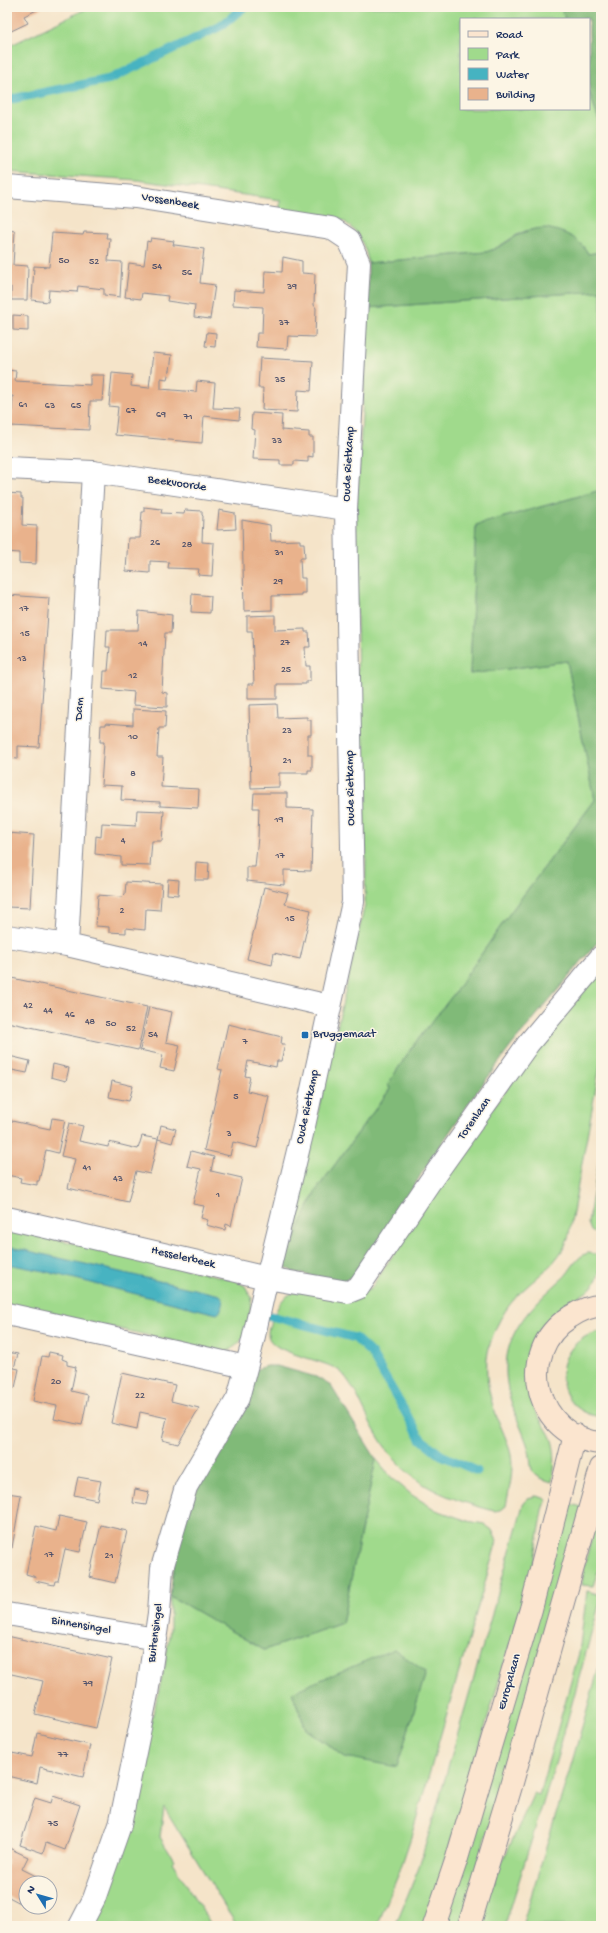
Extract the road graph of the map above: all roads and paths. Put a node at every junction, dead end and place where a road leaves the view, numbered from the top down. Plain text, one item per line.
1 (7, 187) edge
2 (331, 228) joint
3 (7, 468) edge
4 (93, 472) junction
5 (346, 509) junction
6 (7, 936) edge
7 (67, 946) junction
8 (601, 957) edge
9 (330, 1006) junction
10 (7, 1218) edge
11 (267, 1278) junction
12 (358, 1288) joint
13 (601, 1306) edge
14 (7, 1314) edge
15 (249, 1358) junction
16 (574, 1435) junction
17 (601, 1443) edge
18 (601, 1468) edge
19 (7, 1614) edge
20 (156, 1639) junction
21 (80, 1926) edge
22 (434, 1926) edge
23 (468, 1926) edge

1 - 2 street, Vossenbeek
2 - 5 street, Oude Rietkamp
3 - 4 street, Beekvoorde
4 - 5 street, Beekvoorde
4 - 7 street, Dam
5 - 9 street, Oude Rietkamp
6 - 7 street
7 - 9 street
8 - 12 street, Torenlaan
9 - 11 street, Oude Rietkamp
10 - 11 street, Hesselerbeek
11 - 12 street, Hesselerbeek
11 - 15 street, Oude Rietkamp
13 - 16 street
14 - 15 street
15 - 20 street, Buitensingel
16 - 17 street
16 - 22 street, Europalaan
18 - 23 street
19 - 20 street, Binnensingel
20 - 21 street, Buitensingel

